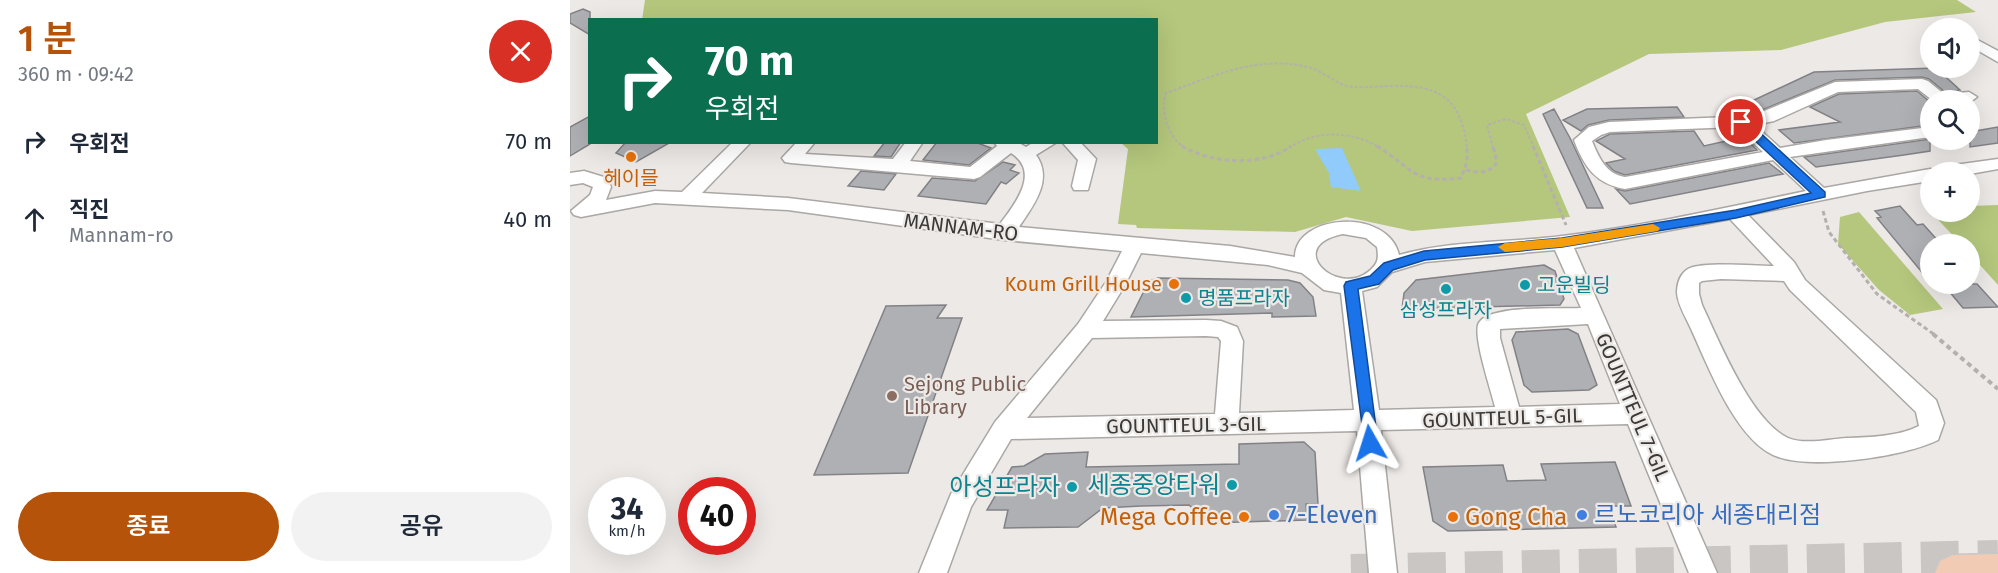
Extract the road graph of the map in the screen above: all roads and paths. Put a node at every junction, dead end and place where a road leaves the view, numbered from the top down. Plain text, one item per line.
1 (1980, 46) edge
2 (1998, 57) edge
3 (1929, 90) edge
4 (1741, 122) junction
5 (1920, 133) edge
6 (741, 144) edge
7 (805, 144) edge
8 (914, 144) edge
9 (1034, 144) edge
10 (1072, 144) edge
11 (1012, 147) edge
12 (1777, 155) junction
13 (898, 165) junction
14 (1466, 170) junction
15 (570, 178) edge
16 (1920, 178) edge
17 (1081, 186) dead end
18 (603, 188) junction
19 (655, 197) junction
20 (687, 198) junction
21 (1822, 203) junction
22 (576, 213) edge
23 (1736, 214) junction
24 (1004, 233) junction
25 (1564, 234) junction
26 (1380, 239) junction
27 (1310, 241) junction
28 (1134, 246) junction
29 (1424, 255) junction
30 (1268, 258) junction
31 (1388, 266) junction
32 (1309, 267) junction
33 (1791, 274) junction
34 (1350, 286) junction
35 (1595, 316) junction
36 (1086, 330) junction
37 (1998, 389) edge
38 (1636, 414) junction
39 (1510, 417) junction
40 (1368, 422) junction
41 (1227, 424) junction
42 (1004, 429) junction
43 (1998, 572) edge
44 (933, 573) edge
45 (1383, 573) edge
46 (1703, 573) edge
47 (1953, 573) edge

1 - 2 street
3 - 4 street
4 - 12 street
4 - 12 street
5 - 12 street
6 - 20 street
7 - 13 street
8 - 13 street
9 - 11 street
10 - 17 street
11 - 13 street
11 - 24 street
12 - 21 street
14 - 14 path
14 - 25 path
15 - 18 street
16 - 21 street
18 - 19 street
18 - 22 street
19 - 20 street, MANNAM-RO
19 - 22 street
20 - 24 street, MANNAM-RO
21 - 23 street
21 - 37 path
23 - 25 street
23 - 33 street
24 - 28 street, MANNAM-RO
25 - 29 street
25 - 35 street, GOUNTTEUL 7-GIL
26 - 27 street
26 - 29 street
26 - 31 street
27 - 30 street
27 - 32 street
28 - 30 street, MANNAM-RO
28 - 36 street
29 - 31 street
30 - 32 street, MANNAM-RO
31 - 34 street
32 - 34 street
33 - 33 street
34 - 40 street
35 - 38 street, GOUNTTEUL 7-GIL
35 - 39 street
36 - 41 street
36 - 42 street
38 - 39 street, GOUNTTEUL 5-GIL
38 - 46 street, GOUNTTEUL 7-GIL
39 - 40 street, GOUNTTEUL 5-GIL
40 - 41 street, GOUNTTEUL 3-GIL
40 - 45 street
41 - 42 street, GOUNTTEUL 3-GIL
42 - 44 street
43 - 47 main road

